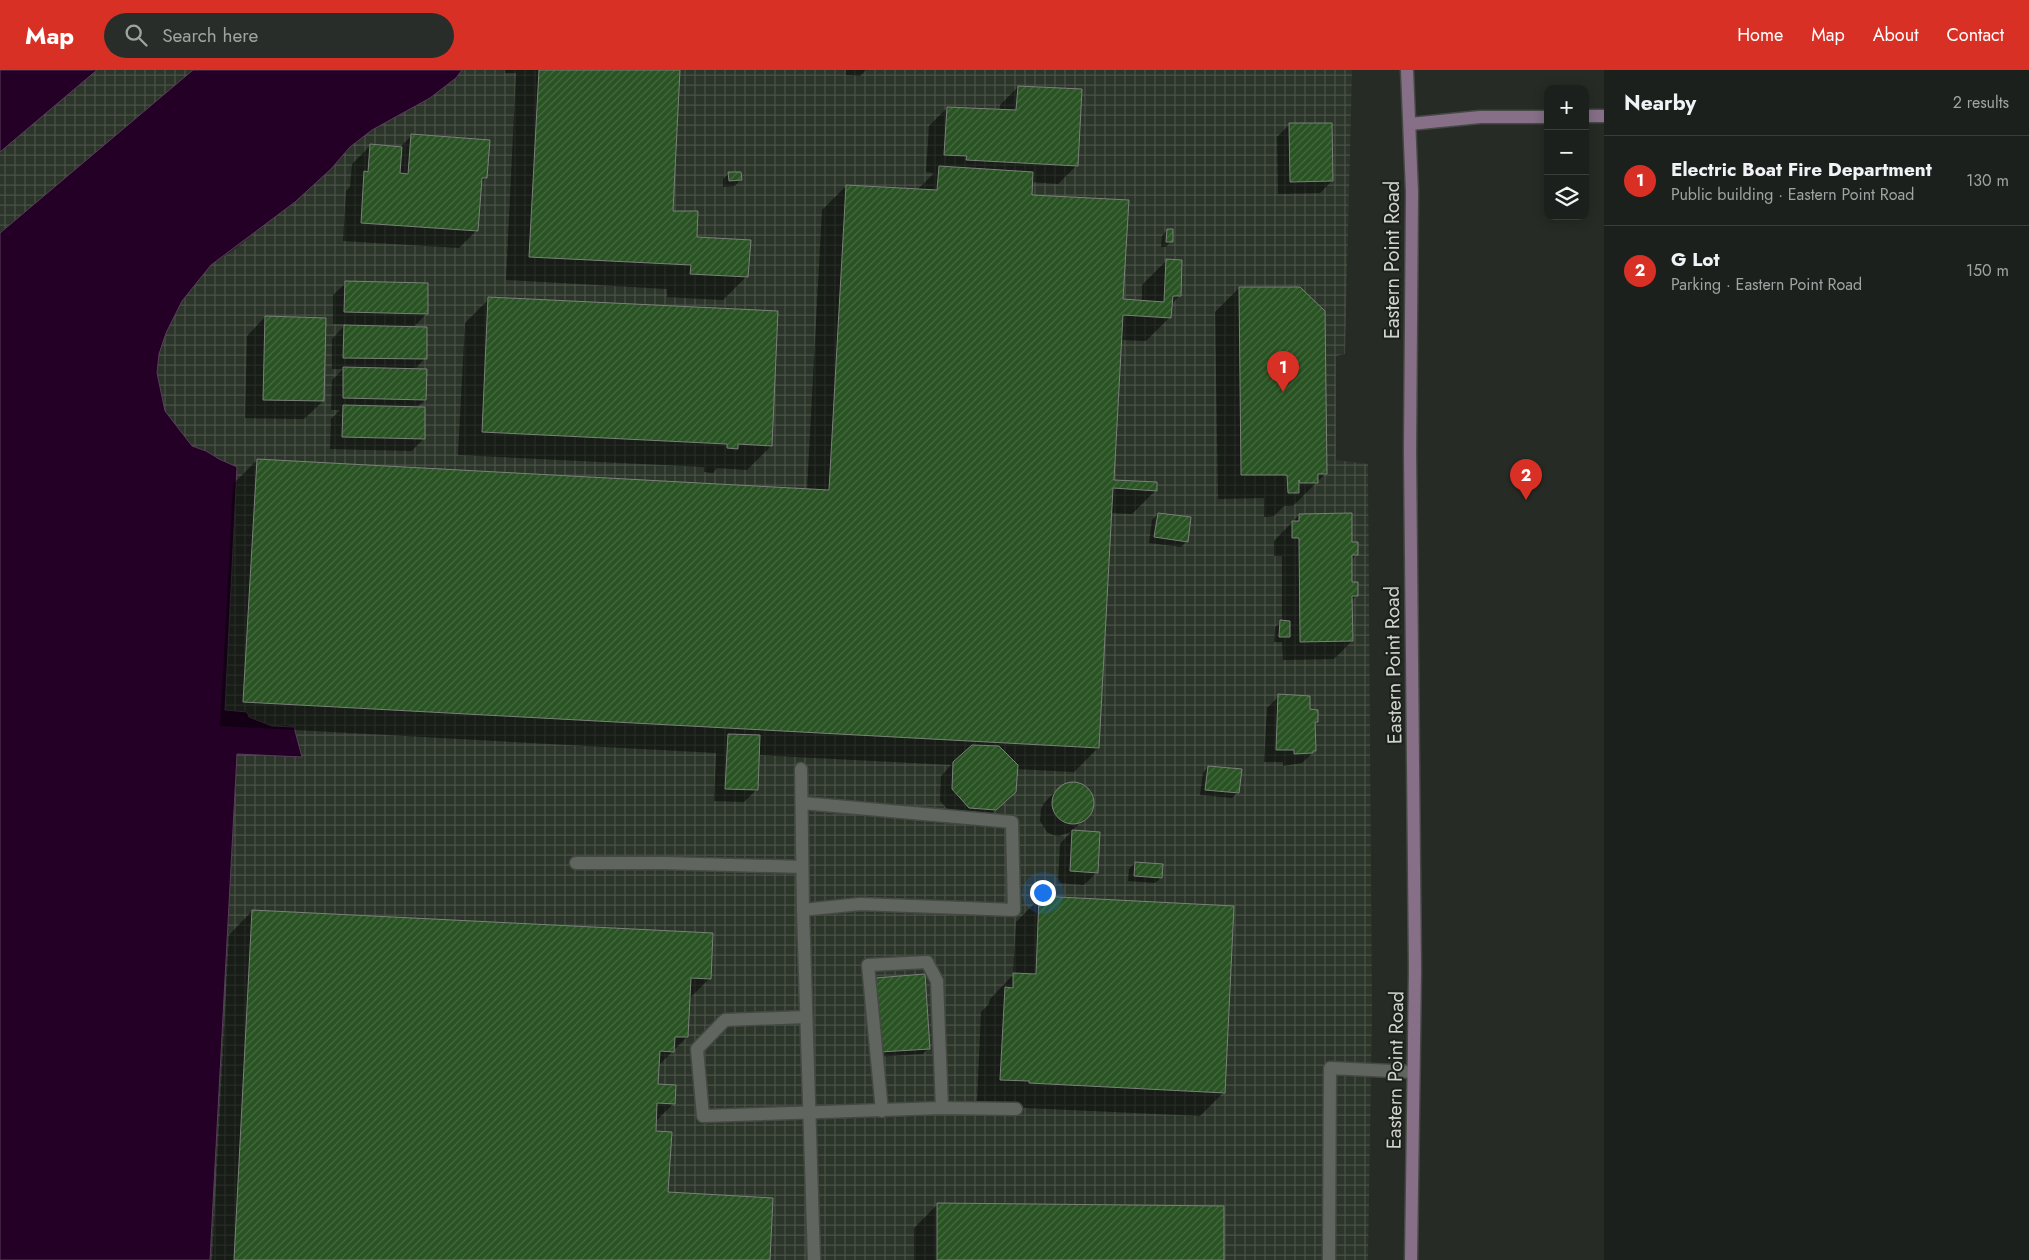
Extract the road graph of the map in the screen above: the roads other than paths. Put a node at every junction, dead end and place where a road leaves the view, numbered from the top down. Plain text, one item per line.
1 (1407, 70) edge
2 (1589, 116) edge
3 (1604, 116) edge
4 (1544, 117) edge
5 (1410, 124) junction
6 (801, 769) dead end
7 (802, 803) junction
8 (576, 863) dead end
9 (802, 867) junction
10 (803, 910) junction
11 (806, 1017) junction
12 (1413, 1072) junction
13 (942, 1108) junction
14 (1016, 1109) dead end
15 (882, 1111) junction
16 (808, 1114) junction
17 (814, 1260) edge
18 (1329, 1260) edge
19 (1411, 1260) edge

1 - 5 main road, Eastern Point Road
2 - 3 main road
4 - 5 main road
5 - 12 main road, Eastern Point Road
6 - 7 lane
7 - 9 lane
7 - 10 lane
8 - 9 lane
9 - 10 lane
10 - 11 lane
11 - 16 lane
11 - 16 lane
12 - 18 lane
12 - 19 main road, Eastern Point Road
13 - 14 lane
13 - 15 lane
13 - 15 lane
15 - 16 lane
16 - 17 lane

